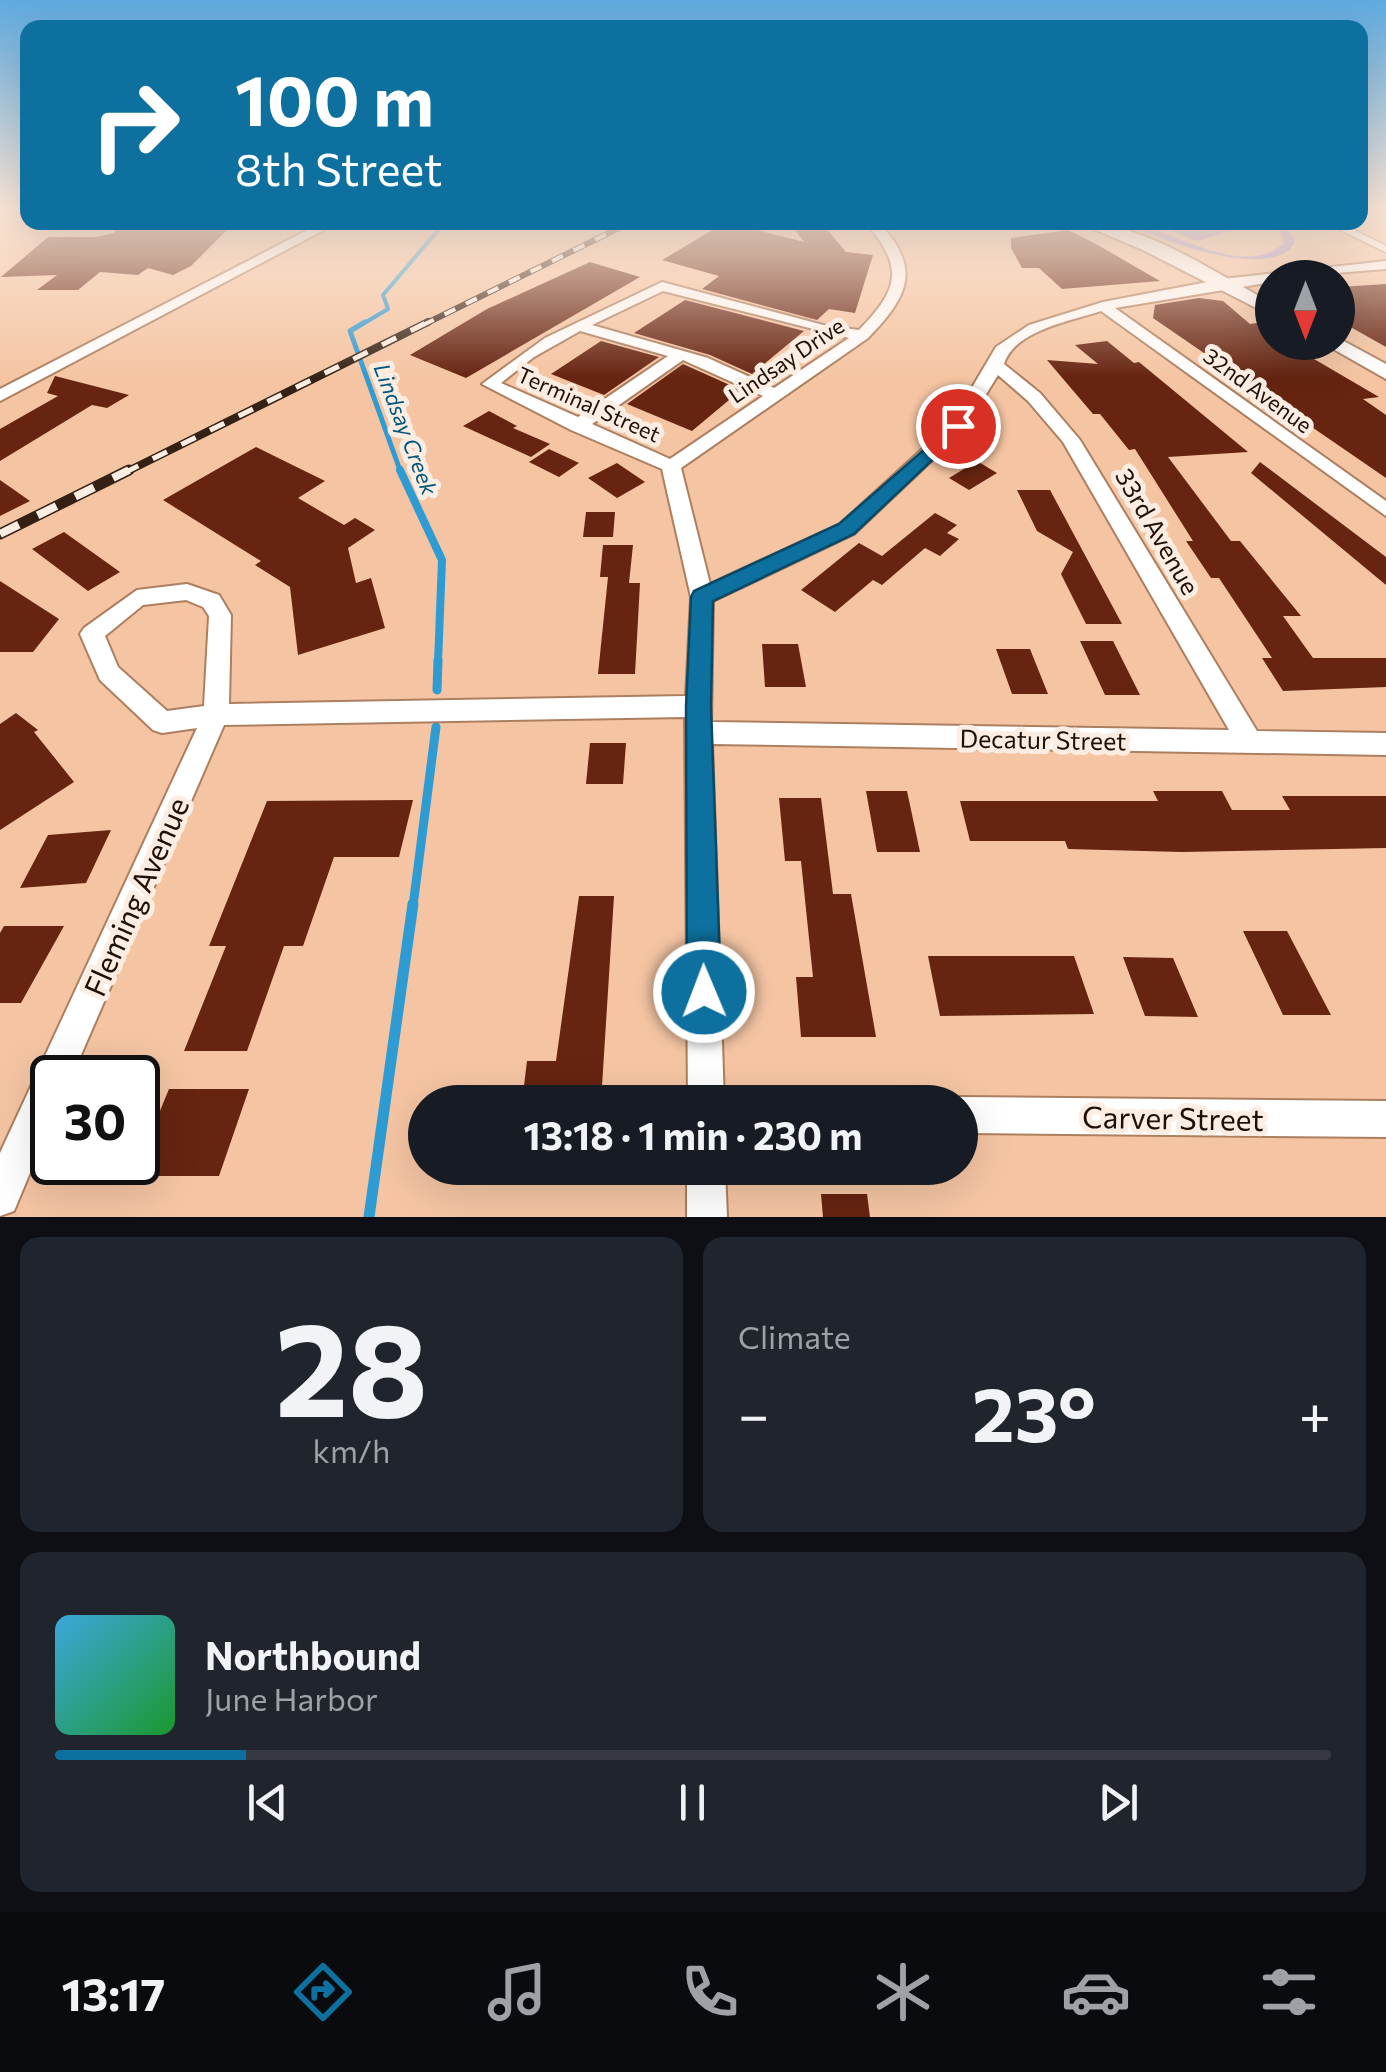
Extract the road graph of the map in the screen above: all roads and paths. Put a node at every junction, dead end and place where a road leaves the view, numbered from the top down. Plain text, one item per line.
1 (251, 265) edge
2 (899, 265) edge
3 (1188, 265) edge
4 (1386, 265) edge
5 (1224, 282) junction
6 (1255, 300) edge
7 (1103, 306) junction
8 (580, 326) junction
9 (863, 335) junction
10 (680, 355) junction
11 (1355, 355) edge
12 (996, 365) junction
13 (1386, 372) edge
14 (775, 395) junction
15 (0, 396) edge
16 (577, 426) junction
17 (670, 466) junction
18 (1386, 510) edge
19 (702, 597) junction
20 (216, 715) junction
21 (700, 719) junction
22 (1250, 743) junction
23 (1386, 744) edge
24 (63, 1055) edge
25 (706, 1085) edge
26 (978, 1115) edge
27 (1386, 1118) edge
28 (30, 1129) edge
29 (706, 1185) edge
30 (0, 1196) edge
31 (707, 1217) edge

1 - 15 street
2 - 9 street, Lindsay Drive
3 - 5 street
4 - 5 street
5 - 6 street
5 - 7 street
7 - 12 street
7 - 18 street, 32nd Avenue
8 - 9 street
8 - 10 street
8 - 16 street, Terminal Street
9 - 14 street, Lindsay Drive
10 - 14 street
10 - 16 street
11 - 13 street
12 - 19 street
12 - 22 street, 33rd Avenue
14 - 17 street, Lindsay Drive
16 - 17 street, Terminal Street
17 - 19 street
19 - 21 street
20 - 20 street
20 - 21 street, Decatur Street
20 - 24 street, Fleming Avenue
21 - 22 street, Decatur Street
21 - 25 street
22 - 23 street, Decatur Street
26 - 27 street, Carver Street
28 - 30 street, Fleming Avenue
29 - 31 street

